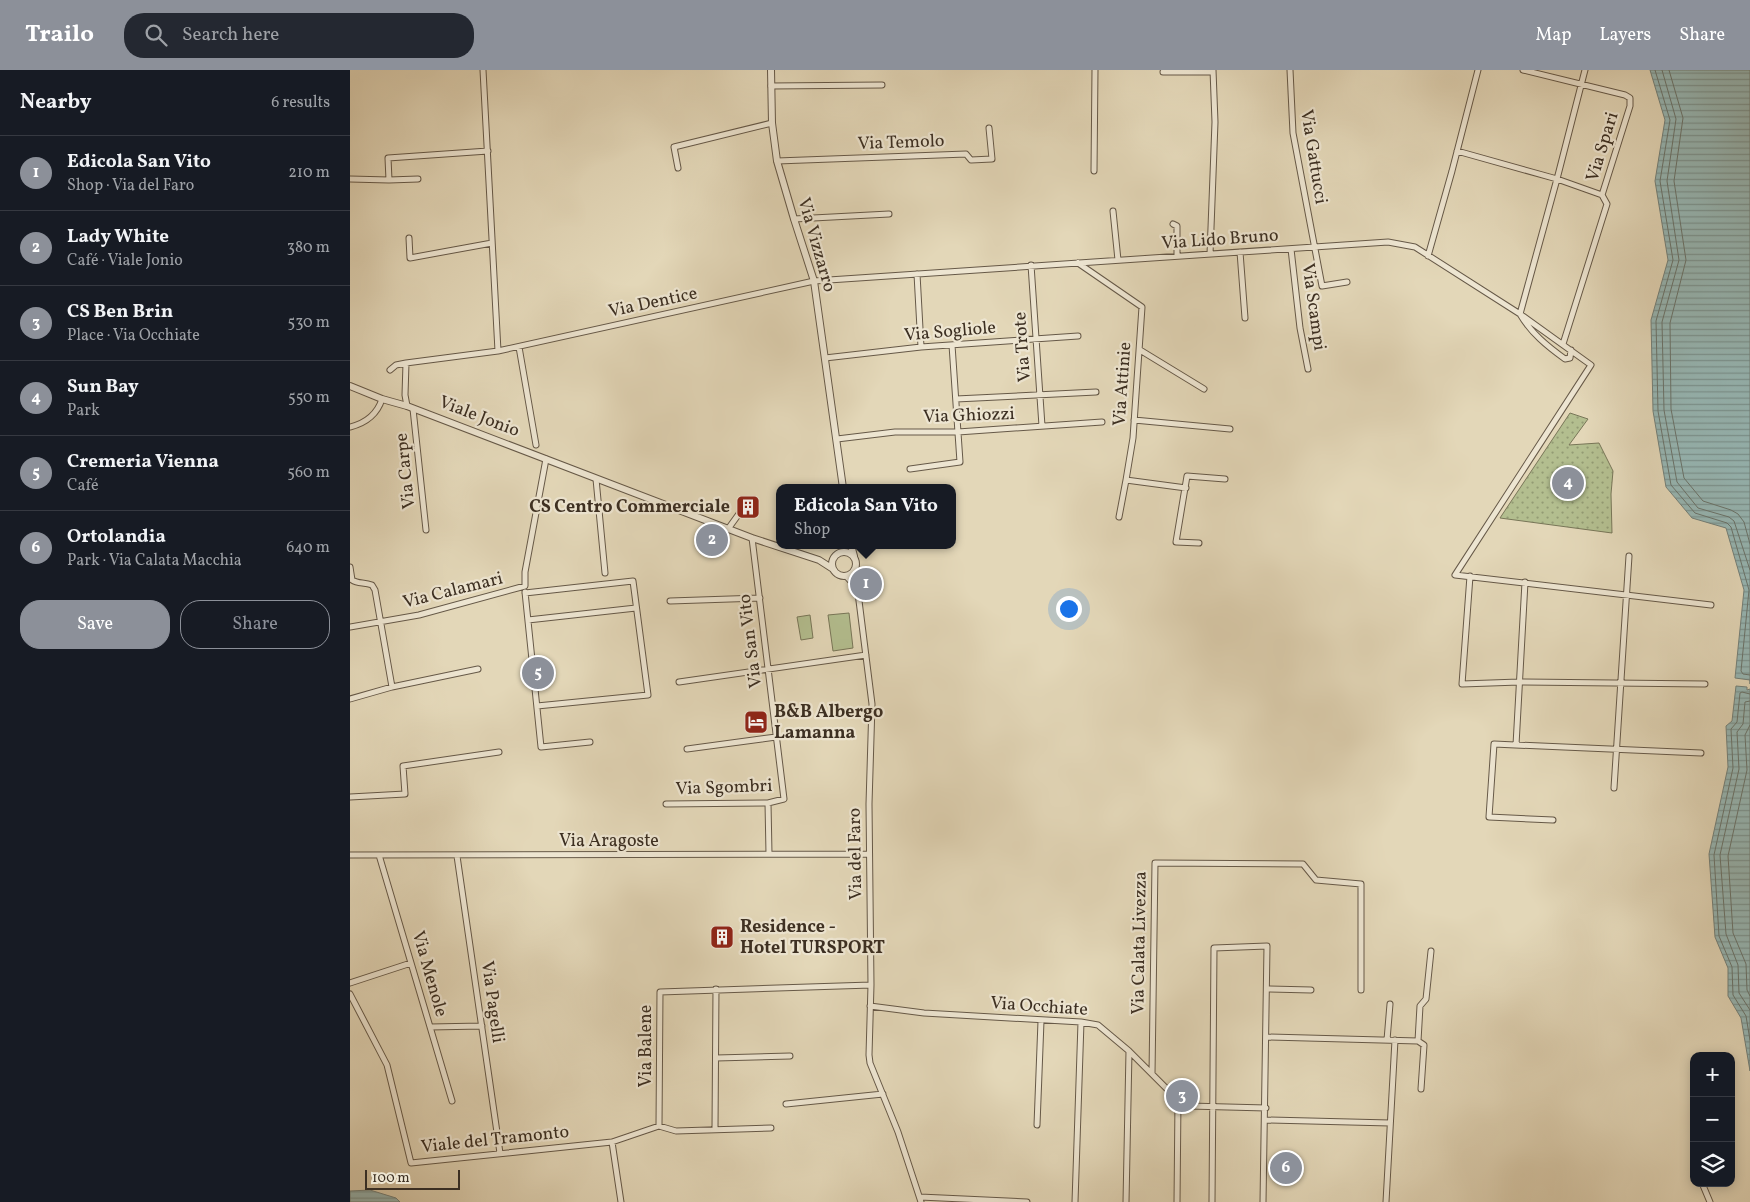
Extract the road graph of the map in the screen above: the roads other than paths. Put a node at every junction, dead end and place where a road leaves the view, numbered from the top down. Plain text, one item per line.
1 (483, 70) edge
2 (771, 70) edge
3 (1095, 70) edge
4 (1290, 70) edge
5 (1478, 70) edge
6 (1524, 70) edge
7 (1585, 70) edge
8 (1213, 71) edge
9 (1163, 72) dead end
10 (882, 84) dead end
11 (1581, 84) junction
12 (771, 86) junction
13 (772, 124) junction
14 (989, 128) dead end
15 (488, 151) junction
16 (1457, 151) junction
17 (777, 161) junction
18 (678, 168) dead end
19 (1094, 171) dead end
20 (350, 179) edge
21 (418, 179) dead end
22 (389, 180) junction
23 (1557, 180) junction
24 (1602, 195) junction
25 (1113, 211) dead end
26 (889, 214) dead end
27 (794, 219) junction
28 (1173, 224) dead end
29 (409, 238) dead end
30 (492, 243) junction
31 (1315, 248) junction
32 (1291, 249) junction
33 (1240, 252) junction
34 (1210, 254) junction
35 (1177, 256) junction
36 (1428, 256) junction
37 (1118, 260) junction
38 (1078, 263) junction
39 (1032, 265) junction
40 (917, 274) junction
41 (814, 281) junction
42 (1346, 282) dead end
43 (1520, 314) junction
44 (1245, 318) dead end
45 (1078, 336) dead end
46 (1037, 339) junction
47 (1563, 344) junction
48 (952, 345) junction
49 (519, 346) junction
50 (921, 348) junction
51 (1140, 350) junction
52 (1571, 350) junction
53 (498, 351) junction
54 (825, 358) junction
55 (406, 363) junction
56 (1308, 369) dead end
57 (390, 370) dead end
58 (350, 386) edge
59 (1204, 389) dead end
60 (1096, 392) dead end
61 (404, 395) junction
62 (1040, 395) junction
63 (382, 399) junction
64 (956, 399) junction
65 (394, 402) junction
66 (410, 407) junction
67 (1134, 420) junction
68 (1102, 422) dead end
69 (1042, 426) junction
70 (350, 427) edge
71 (1230, 429) dead end
72 (958, 432) junction
73 (837, 439) junction
74 (536, 445) dead end
75 (546, 459) junction
76 (910, 469) dead end
77 (596, 479) junction
78 (1126, 480) junction
79 (1224, 480) dead end
80 (843, 484) edge
81 (1186, 488) junction
82 (741, 511) dead end
83 (1119, 517) dead end
84 (728, 529) junction
85 (426, 530) dead end
86 (752, 538) junction
87 (1199, 543) dead end
88 (776, 546) edge
89 (786, 549) edge
90 (846, 549) edge
91 (852, 549) edge
92 (1629, 556) dead end
93 (834, 558) junction
94 (854, 558) junction
95 (819, 560) junction
96 (350, 567) edge
97 (833, 569) junction
98 (855, 569) junction
99 (605, 573) dead end
100 (846, 576) junction
101 (1470, 576) junction
102 (1525, 582) junction
103 (525, 586) junction
104 (857, 587) junction
105 (525, 593) junction
106 (1626, 594) junction
107 (760, 598) junction
108 (670, 601) dead end
109 (1711, 605) dead end
110 (636, 608) junction
111 (528, 620) junction
112 (380, 623) junction
113 (350, 627) edge
114 (866, 655) junction
115 (478, 669) dead end
116 (768, 669) junction
117 (679, 682) dead end
118 (1519, 682) junction
119 (1620, 683) junction
120 (1704, 684) dead end
121 (392, 687) junction
122 (350, 699) edge
123 (538, 706) junction
124 (776, 737) junction
125 (590, 742) dead end
126 (1516, 745) junction
127 (687, 749) dead end
128 (1616, 750) junction
129 (499, 752) dead end
130 (1701, 753) dead end
131 (1614, 788) dead end
132 (350, 797) edge
133 (784, 800) joint
134 (768, 802) junction
135 (666, 804) dead end
136 (1553, 820) dead end
137 (769, 854) junction
138 (869, 854) junction
139 (350, 855) edge
140 (379, 855) junction
141 (457, 856) junction
142 (1431, 951) dead end
143 (411, 963) junction
144 (350, 983) edge
145 (871, 985) junction
146 (716, 989) junction
147 (1267, 989) junction
148 (1311, 990) dead end
149 (1361, 990) dead end
150 (350, 994) edge
151 (1390, 1004) dead end
152 (870, 1006) junction
153 (1041, 1021) junction
154 (1081, 1022) junction
155 (482, 1026) junction
156 (430, 1027) junction
157 (1266, 1037) junction
158 (1387, 1040) junction
159 (1395, 1040) junction
160 (1418, 1041) junction
161 (1129, 1051) junction
162 (790, 1056) dead end
163 (716, 1058) junction
164 (1152, 1074) junction
165 (1421, 1090) dead end
166 (883, 1094) junction
167 (1178, 1100) junction
168 (452, 1101) dead end
169 (786, 1104) dead end
170 (1213, 1106) junction
171 (1266, 1108) junction
172 (1265, 1120) junction
173 (1390, 1123) junction
174 (1037, 1125) dead end
175 (659, 1126) junction
176 (771, 1128) dead end
177 (716, 1129) junction
178 (612, 1142) junction
179 (500, 1153) junction
180 (1704, 1187) edge
181 (921, 1199) edge
182 (621, 1202) edge
183 (1027, 1202) edge
184 (1075, 1202) edge
185 (1126, 1202) edge
186 (1177, 1202) edge
187 (1212, 1202) edge
188 (1263, 1202) edge
189 (1386, 1202) edge
190 (1710, 1202) edge

1 - 15 street
2 - 12 street, Via Vizzarro
3 - 19 street
4 - 31 street, Via Gattucci
5 - 16 street
6 - 11 street, Via Spari
7 - 11 street
8 - 9 street
8 - 34 street
10 - 12 street
11 - 23 street
11 - 24 street, Via Spari
12 - 13 street, Via Vizzarro
13 - 17 street, Via Vizzarro
13 - 18 street
14 - 17 street, Via Temolo
15 - 22 street
15 - 30 street
16 - 23 street
16 - 36 street
17 - 27 street, Via Vizzarro
20 - 22 street
21 - 22 street
23 - 24 street
23 - 43 street
24 - 47 street
25 - 37 street
26 - 27 street
27 - 41 street, Via Vizzarro
28 - 35 street
29 - 30 street
30 - 53 street
31 - 32 street, Via Lido Bruno
31 - 36 street, Via Lido Bruno
31 - 42 street, Via Gattucci
32 - 33 street, Via Lido Bruno
32 - 56 street, Via Scampi
33 - 34 street, Via Lido Bruno
33 - 44 street
34 - 35 street, Via Lido Bruno
35 - 37 street, Via Lido Bruno
36 - 43 street, Via Lido Bruno
37 - 38 street, Via Lido Bruno
38 - 39 street, Via Lido Bruno
38 - 51 street, Via Attinie
39 - 40 street, Via Lido Bruno
39 - 46 street, Via Trote
40 - 41 street, Via Lido Bruno
40 - 50 street
41 - 49 street, Via Dentice
41 - 54 street, Via Vizzarro
43 - 47 street, Via Lido Bruno
43 - 52 street
45 - 46 street, Via Sogliole
46 - 48 street, Via Sogliole
46 - 62 street, Via Trote
47 - 52 street, Via Lido Bruno
48 - 50 street, Via Sogliole
48 - 64 street
49 - 53 street, Via Dentice
49 - 74 street
50 - 54 street, Via Sogliole
51 - 59 street
51 - 67 street, Via Attinie
52 - 101 street, Via Lido Bruno
53 - 55 street, Via Dentice
54 - 73 street, Via Vizzarro
55 - 57 street, Via Dentice
55 - 61 street
58 - 63 street, Viale Jonio
60 - 62 street
61 - 65 street
61 - 66 street
62 - 64 street
62 - 69 street, Via Trote
63 - 65 street, Viale Jonio
63 - 70 street
64 - 72 street
65 - 66 street, Viale Jonio
66 - 75 street, Viale Jonio
66 - 85 street, Via Carpe
67 - 71 street
67 - 78 street, Via Attinie
68 - 69 street, Via Ghiozzi
69 - 72 street, Via Ghiozzi
72 - 73 street, Via Ghiozzi
72 - 76 street
73 - 80 street, Via Vizzarro
75 - 77 street, Viale Jonio
75 - 103 street, Via Calamari
77 - 84 street, Viale Jonio
77 - 99 street
78 - 81 street
78 - 83 street, Via Attinie
79 - 81 street
81 - 87 street
82 - 84 street
84 - 86 street, Viale Jonio
86 - 88 street, Viale Jonio
86 - 107 street, Via San Vito
89 - 95 street, Viale Jonio
90 - 93 street
90 - 94 street
91 - 94 street
92 - 106 street
93 - 95 street, Viale Jonio
93 - 97 street
94 - 98 street
95 - 97 street, Viale Jonio
96 - 112 street
97 - 100 street
98 - 100 street
98 - 104 street, Via del Faro
100 - 104 street
101 - 102 street
101 - 118 street
102 - 106 street
102 - 118 street
103 - 105 street
103 - 112 street, Via Calamari
104 - 114 street, Via del Faro
105 - 110 street
105 - 111 street
106 - 109 street
106 - 119 street
107 - 108 street
107 - 116 street, Via San Vito
110 - 111 street
110 - 123 street
111 - 123 street
112 - 113 street, Via Calamari
112 - 121 street
114 - 116 street
114 - 138 street, Via del Faro
115 - 121 street
116 - 117 street
116 - 124 street, Via San Vito
118 - 119 street
118 - 126 street
119 - 120 street
119 - 128 street
121 - 122 street
123 - 125 street
124 - 127 street
124 - 133 street, Via San Vito
126 - 128 street
126 - 136 street
128 - 130 street
128 - 131 street
129 - 132 street
133 - 134 street, Via Sgombri
134 - 135 street, Via Sgombri
134 - 137 street
137 - 138 street, Via Aragoste
137 - 141 street, Via Aragoste
138 - 145 street, Via del Faro
139 - 140 street, Via Aragoste
140 - 141 street, Via Aragoste
140 - 143 street, Via Menole
141 - 155 street, Via Pagelli
142 - 160 street
143 - 144 street
143 - 156 street, Via Menole
145 - 146 street, Via Balene
145 - 152 street, Via del Faro
146 - 163 street
146 - 175 street, Via Balene
147 - 148 street
147 - 157 street
147 - 170 street
149 - 164 street, Via Calata Livezza
150 - 179 street, Viale del Tramonto
151 - 158 street
152 - 153 street, Via Occhiate
152 - 166 street, Via del Faro
153 - 154 street, Via Occhiate
153 - 174 street
154 - 161 street, Via Occhiate
154 - 184 street
155 - 156 street
155 - 179 street, Via Pagelli
156 - 168 street, Via Menole
157 - 158 street
157 - 171 street
158 - 159 street
159 - 160 street
159 - 173 street
160 - 165 street
161 - 164 street, Via Occhiate
161 - 185 street
162 - 163 street
163 - 177 street
164 - 167 street, Via Occhiate
166 - 169 street
166 - 181 street, Via del Faro
167 - 170 street
167 - 186 street
170 - 171 street
170 - 187 street
171 - 172 street
172 - 173 street
172 - 188 street
173 - 189 street
175 - 177 street
175 - 178 street, Viale del Tramonto
176 - 177 street
178 - 179 street, Viale del Tramonto
178 - 182 street
180 - 190 street
181 - 183 street

